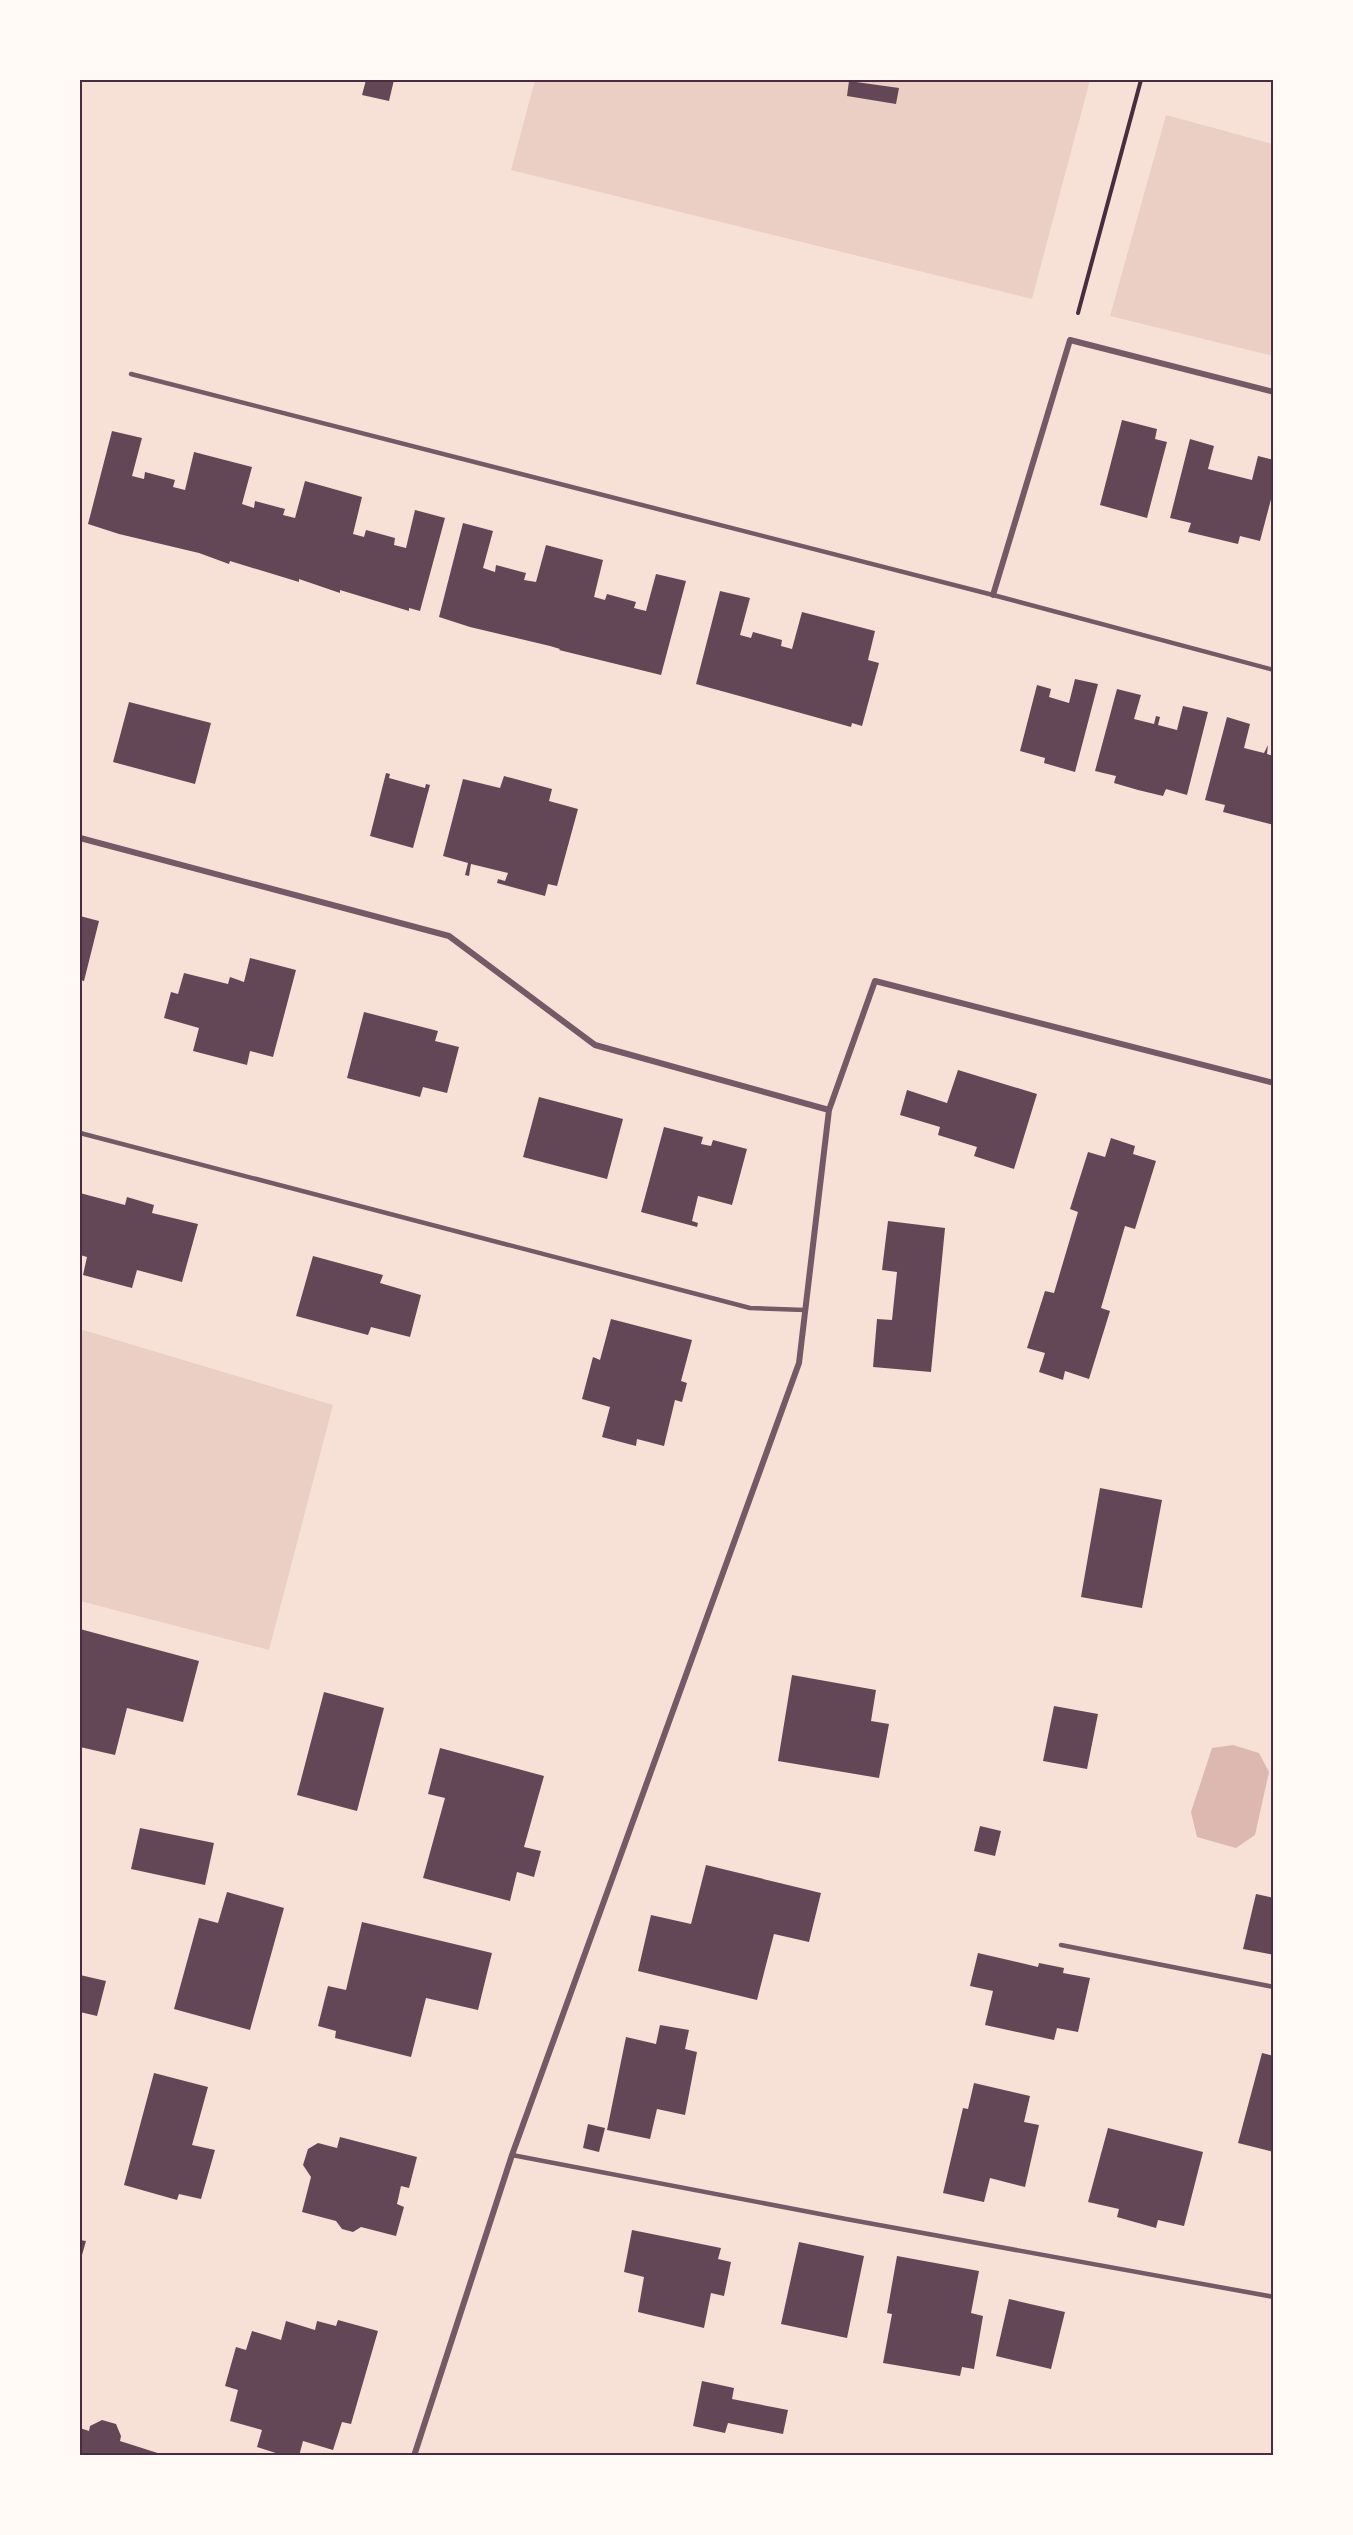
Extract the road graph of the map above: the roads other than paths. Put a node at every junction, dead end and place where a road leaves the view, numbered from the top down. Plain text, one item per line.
1 (131, 374) dead end
2 (1274, 392) edge
3 (993, 595) junction
4 (1274, 670) edge
5 (80, 837) edge
6 (1274, 1083) edge
7 (830, 1110) junction
8 (80, 1133) edge
9 (805, 1310) junction
10 (1061, 1944) dead end
11 (1274, 1987) edge
12 (512, 2155) junction
13 (1274, 2297) edge
14 (414, 2456) edge

1 - 3 lane
2 - 3 street
3 - 4 lane
5 - 7 street
6 - 7 street
7 - 9 street
8 - 9 lane
9 - 12 street
10 - 11 lane
12 - 13 lane
12 - 14 street

